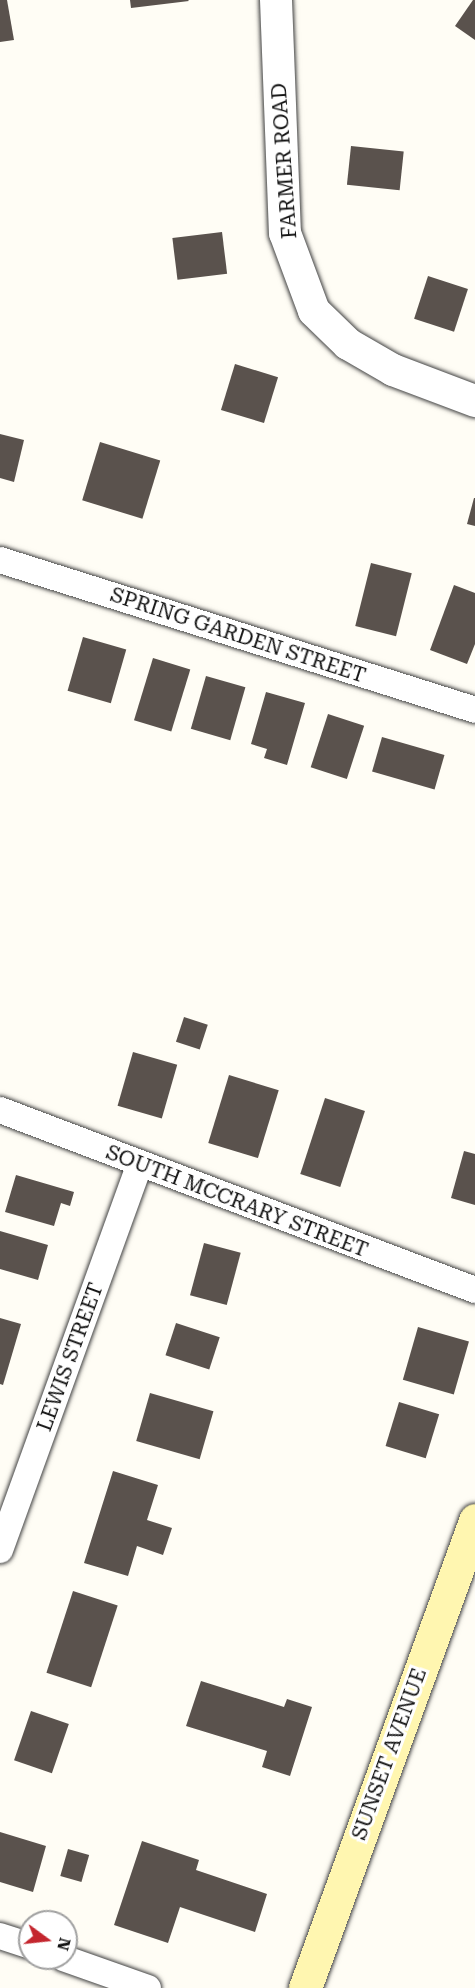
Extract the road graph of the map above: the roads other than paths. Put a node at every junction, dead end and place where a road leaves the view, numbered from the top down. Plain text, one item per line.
1 (276, 0) edge
2 (475, 401) edge
3 (0, 560) edge
4 (475, 710) edge
5 (0, 1110) edge
6 (140, 1164) junction
7 (475, 1290) edge
8 (475, 1521) edge
9 (0, 1550) edge
10 (0, 1936) edge
11 (18, 1942) edge
12 (78, 1963) edge
13 (148, 1988) edge
14 (304, 1988) edge

1 - 2 street, FARMER ROAD
3 - 4 street, SPRING GARDEN STREET
5 - 6 street, SOUTH MCCRARY STREET
6 - 7 street, SOUTH MCCRARY STREET
6 - 9 street, LEWIS STREET
8 - 14 main road, SUNSET AVENUE
10 - 11 street
12 - 13 street

